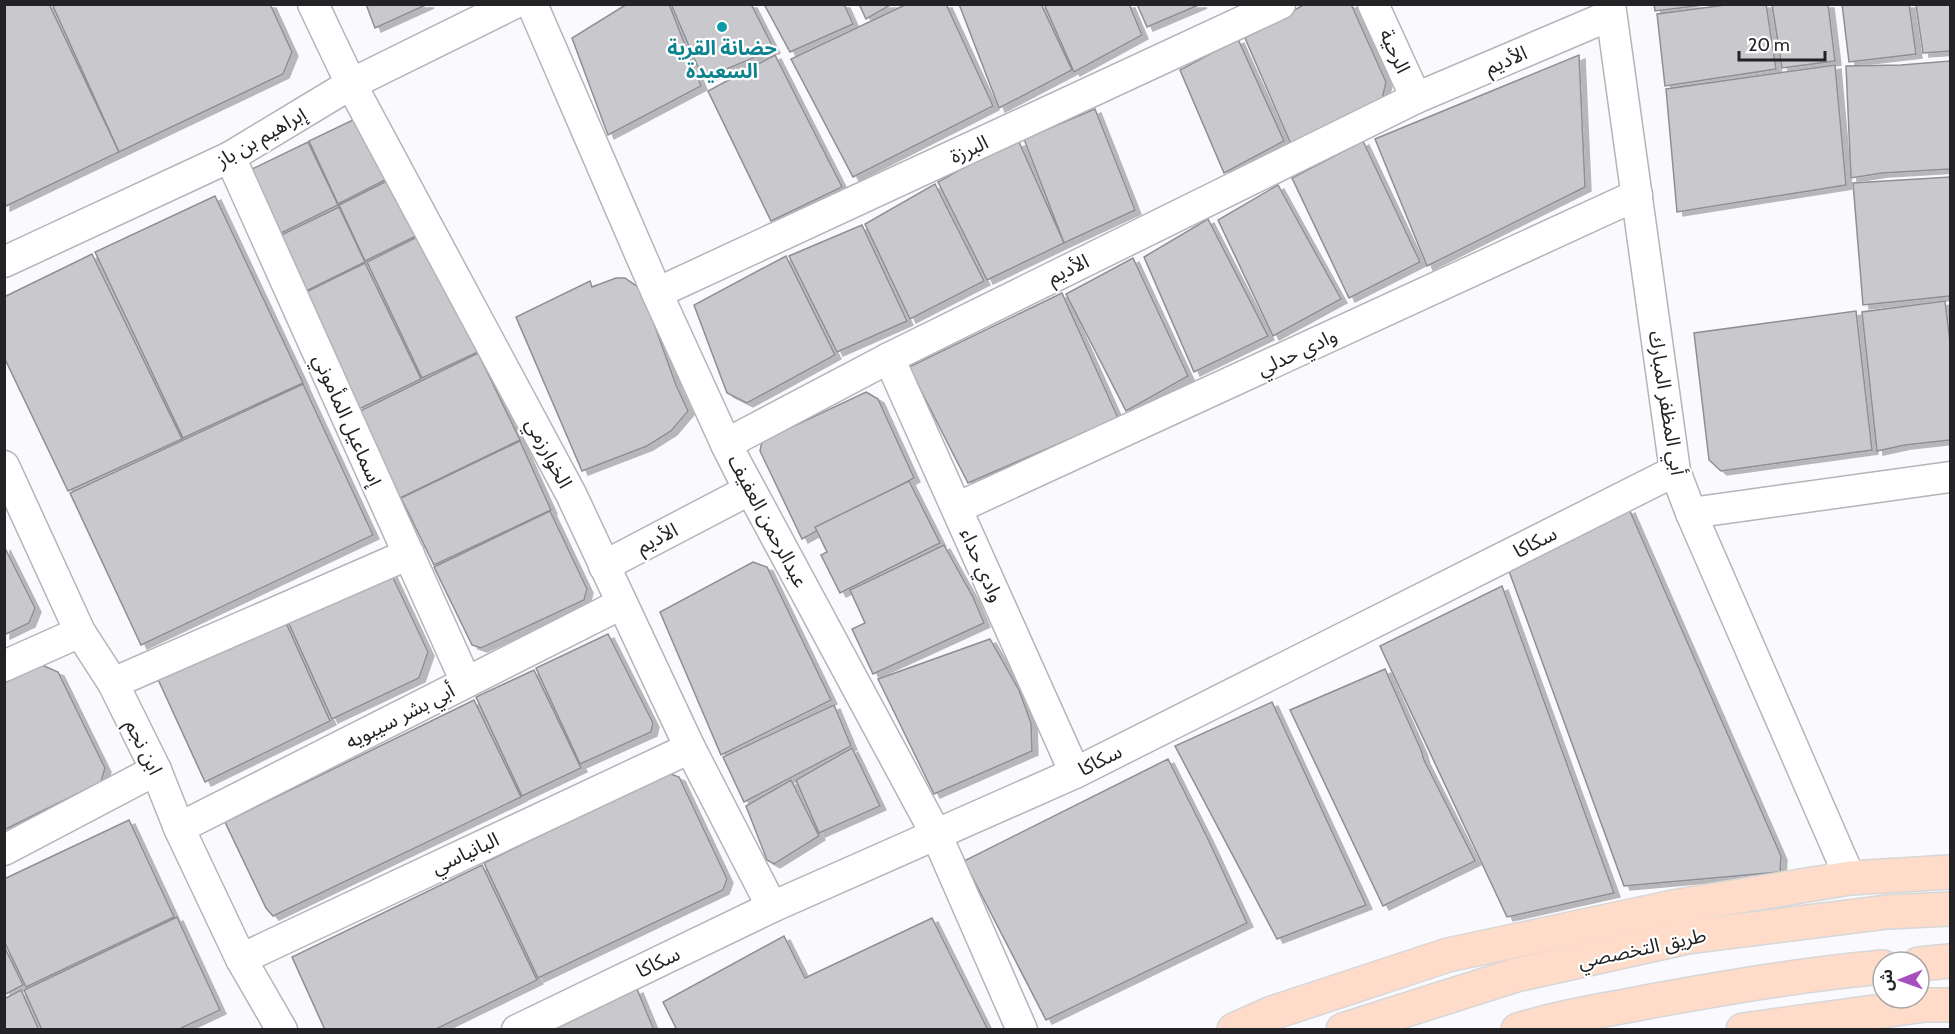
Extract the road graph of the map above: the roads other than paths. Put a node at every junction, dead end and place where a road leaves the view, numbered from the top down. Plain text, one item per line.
1 (313, 4) edge
2 (513, 4) edge
3 (532, 4) edge
4 (1280, 4) edge
5 (1372, 4) edge
6 (1610, 10) edge
7 (351, 84) junction
8 (1416, 98) junction
9 (230, 157) junction
10 (1636, 195) junction
11 (4, 262) edge
12 (657, 293) junction
13 (889, 358) junction
14 (726, 444) junction
15 (4, 466) edge
16 (1675, 471) junction
17 (1950, 477) edge
18 (957, 508) junction
19 (1691, 513) junction
20 (409, 554) junction
21 (603, 566) junction
22 (621, 604) junction
23 (80, 632) junction
24 (4, 666) edge
25 (466, 682) junction
26 (112, 683) junction
27 (690, 748) junction
28 (156, 770) junction
29 (1075, 773) junction
30 (178, 828) junction
31 (937, 836) junction
32 (4, 850) edge
33 (1950, 873) edge
34 (1850, 878) junction
35 (772, 907) junction
36 (1950, 909) edge
37 (240, 958) junction
38 (1950, 961) edge
39 (1931, 963) edge
40 (1871, 968) edge
41 (1950, 1005) edge
42 (282, 1029) edge
43 (517, 1029) edge
44 (1022, 1029) edge
45 (1234, 1029) edge
46 (1343, 1029) edge
47 (1518, 1029) edge
48 (1743, 1029) edge

1 - 7 street, الخوارزمي
2 - 7 street, إبراهيم بن باز
3 - 12 street, عبدالرحمن العفيف
4 - 12 street, البرزة
5 - 8 street, الرحية
6 - 8 street, الأديم
6 - 10 street, أبي المظفر المبارك
7 - 9 street, إبراهيم بن باز
7 - 21 street, الخوارزمي
8 - 13 street, الأديم
9 - 11 street, إبراهيم بن باز
9 - 20 street, إسماعيل المأموني
10 - 16 street, أبي المظفر المبارك
10 - 18 street, وادي حدلي
12 - 14 street, عبدالرحمن العفيف
13 - 14 street, الأديم
13 - 18 street, وادي حداء
14 - 21 street, الأديم
14 - 31 street, عبدالرحمن العفيف
15 - 23 street, ابن نجم
16 - 19 street, أبي المظفر المبارك
16 - 29 street, سكاكا
17 - 19 street
18 - 29 street, وادي حداء
19 - 34 street, أبي المظفر المبارك
20 - 25 street, إسماعيل المأموني
20 - 26 street
21 - 22 street, الخوارزمي
22 - 25 street, أبي بشر سيبويه
22 - 27 street, الخوارزمي
23 - 24 street
23 - 26 street, ابن نجم
25 - 30 street, أبي بشر سيبويه
26 - 28 street, ابن نجم
27 - 35 street, الخوارزمي
27 - 37 street, البانياسي
28 - 30 street, ابن نجم
28 - 32 street
29 - 31 street, سكاكا
30 - 37 street, ابن نجم
31 - 35 street, سكاكا
31 - 44 street, عبدالرحمن العفيف
33 - 34 main road
34 - 45 main road
35 - 43 street, سكاكا
36 - 46 main road, طريق التخصصي
37 - 42 street, ابن نجم
38 - 39 main road
40 - 47 main road
41 - 48 main road

